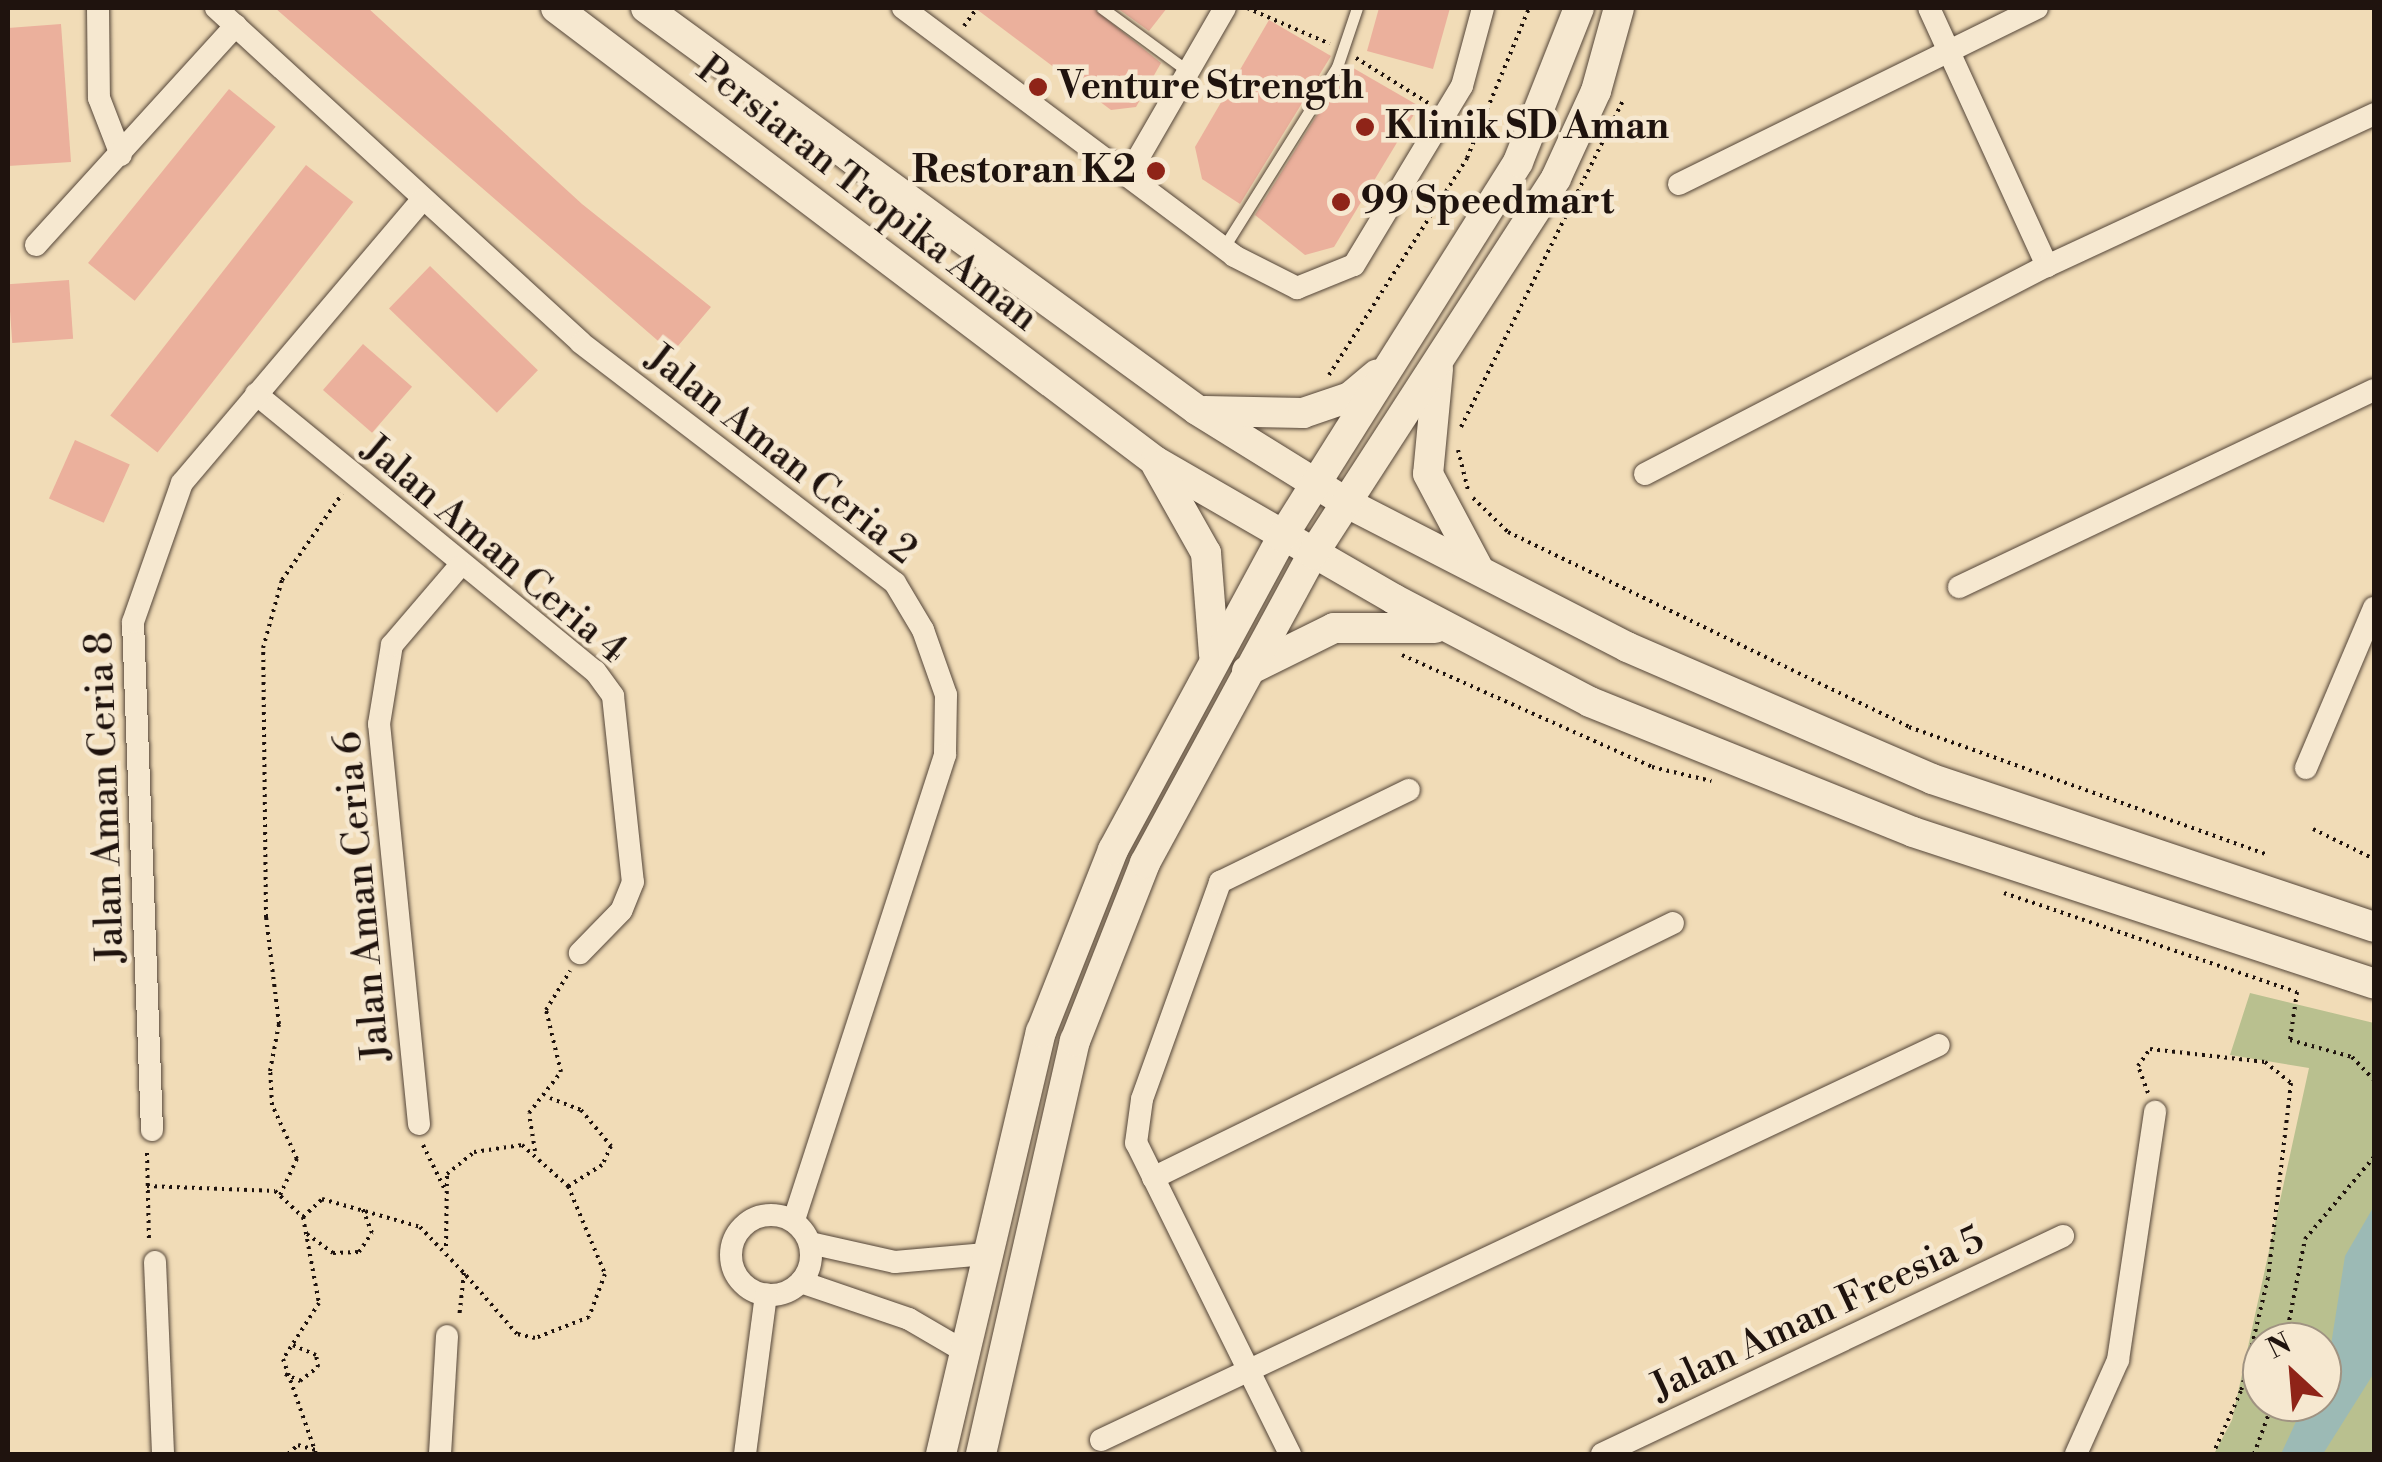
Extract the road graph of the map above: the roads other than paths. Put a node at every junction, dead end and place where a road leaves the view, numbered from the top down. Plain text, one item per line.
1 (98, 8) edge
2 (216, 8) edge
3 (556, 8) edge
4 (646, 8) edge
5 (903, 8) edge
6 (1102, 8) edge
7 (1225, 8) edge
8 (1357, 8) edge
9 (1483, 8) edge
10 (1579, 8) edge
11 (1619, 8) edge
12 (1929, 8) edge
13 (2036, 8) edge
14 (236, 25) junction
15 (1948, 53) junction
16 (1189, 72) junction
17 (2374, 114) edge
18 (120, 155) junction
19 (1129, 174) junction
20 (1679, 184) dead end
21 (423, 199) junction
22 (36, 245) dead end
23 (1229, 252) junction
24 (2047, 266) junction
25 (1402, 351) junction
26 (1438, 366) junction
27 (2374, 390) edge
28 (256, 394) junction
29 (1198, 410) junction
30 (1154, 461) junction
31 (1645, 474) dead end
32 (1317, 484) junction
33 (1346, 504) junction
34 (1282, 537) junction
35 (1313, 554) junction
36 (458, 568) junction
37 (1480, 570) junction
38 (1959, 587) dead end
39 (2374, 608) edge
40 (1462, 634) junction
41 (1214, 654) junction
42 (1246, 672) junction
43 (2306, 768) dead end
44 (1410, 790) dead end
45 (1673, 923) dead end
46 (2374, 927) edge
47 (580, 953) road end
48 (2374, 984) edge
49 (1939, 1045) dead end
50 (2156, 1112) road end
51 (419, 1124) road end
52 (152, 1130) road end
53 (1153, 1178) junction
54 (794, 1221) junction
55 (2064, 1236) dead end
56 (810, 1243) junction
57 (986, 1254) junction
58 (155, 1262) road end
59 (801, 1282) junction
60 (766, 1294) junction
61 (447, 1336) road end
62 (962, 1350) junction
63 (1249, 1371) junction
64 (1100, 1440) dead end
65 (163, 1454) edge
66 (440, 1454) edge
67 (745, 1454) edge
68 (941, 1454) edge
69 (981, 1454) edge
70 (1290, 1454) edge
71 (1602, 1454) edge
72 (2076, 1454) edge

1 - 18 street
2 - 14 street, Jalan Aman Ceria 2
3 - 30 main road, Persiaran Tropika Aman
4 - 29 main road, Persiaran Tropika Aman
5 - 19 street
6 - 16 lane
7 - 16 street
8 - 23 lane
9 - 23 street
10 - 25 main road
11 - 26 main road
12 - 15 street
13 - 15 street
14 - 18 street
14 - 21 street, Jalan Aman Ceria 2
15 - 20 street
15 - 24 street
16 - 19 street
17 - 24 street
18 - 22 street
19 - 23 street
21 - 28 street, Jalan Aman Ceria 8
21 - 54 street, Jalan Aman Ceria 2
24 - 31 street
25 - 29 main road
25 - 32 main road
26 - 33 main road
26 - 37 main road
27 - 38 street
28 - 36 street, Jalan Aman Ceria 4
28 - 52 street, Jalan Aman Ceria 8
29 - 32 main road, Persiaran Tropika Aman
30 - 34 main road, Persiaran Tropika Aman
30 - 41 main road
32 - 33 main road, Persiaran Tropika Aman
32 - 34 main road
33 - 35 main road
33 - 37 main road, Persiaran Tropika Aman
34 - 35 main road, Persiaran Tropika Aman
34 - 41 main road
35 - 40 main road, Persiaran Tropika Aman
35 - 42 main road
36 - 47 street, Jalan Aman Ceria 4
36 - 51 street, Jalan Aman Ceria 6
37 - 46 main road, Persiaran Tropika Aman
39 - 43 street
40 - 42 main road
40 - 48 main road, Persiaran Tropika Aman
41 - 57 main road
42 - 69 main road
44 - 53 street
45 - 53 street
49 - 63 street
50 - 72 street
53 - 63 street
54 - 56 street
54 - 60 street
55 - 71 street, Jalan Aman Freesia 5
56 - 57 street
56 - 59 street
57 - 62 main road
58 - 65 street
59 - 60 street
59 - 62 street
60 - 67 street
61 - 66 street
62 - 68 main road
63 - 64 street
63 - 70 street

